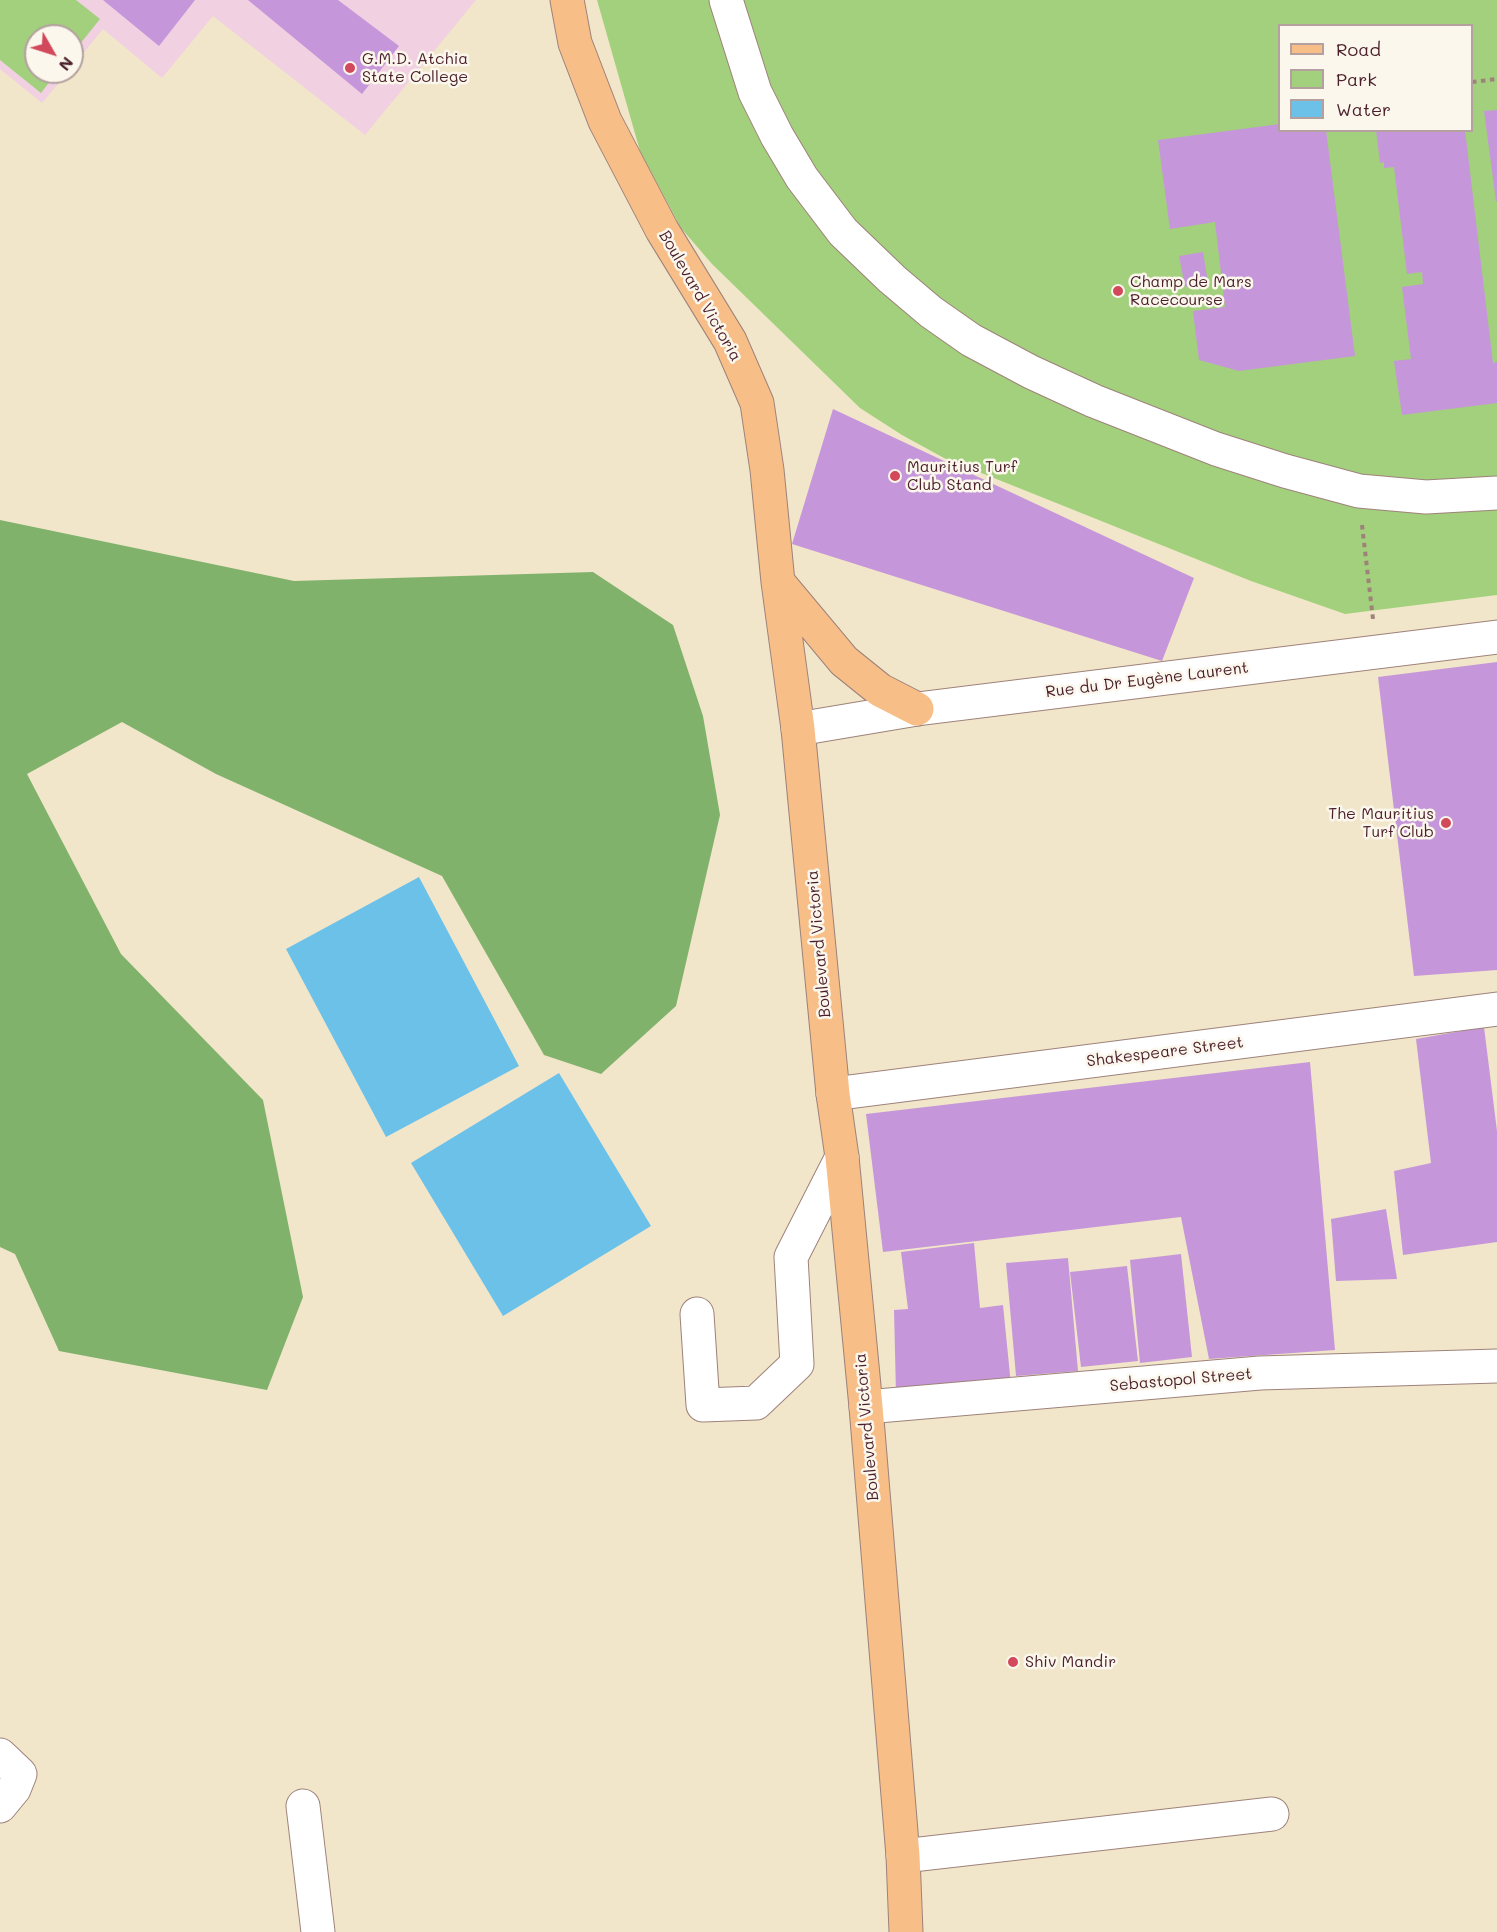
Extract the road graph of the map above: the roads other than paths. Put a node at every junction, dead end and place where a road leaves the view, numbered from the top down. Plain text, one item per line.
1 (567, 0) edge
2 (726, 0) edge
3 (1497, 493) edge
4 (778, 582) junction
5 (1497, 637) edge
6 (917, 709) junction
7 (798, 729) junction
8 (1497, 1009) edge
9 (833, 1094) junction
10 (842, 1157) junction
11 (697, 1314) dead end
12 (1497, 1366) edge
13 (866, 1407) junction
14 (0, 1755) edge
15 (0, 1806) edge
16 (303, 1806) dead end
17 (1272, 1814) dead end
18 (903, 1856) junction
19 (318, 1932) edge
20 (906, 1932) edge

1 - 4 main road, Boulevard Victoria
2 - 3 street
4 - 6 main road
4 - 7 main road, Boulevard Victoria
5 - 6 street, Rue du Dr Eugène Laurent
6 - 7 street, Rue du Dr Eugène Laurent
7 - 9 main road, Boulevard Victoria
8 - 9 street, Shakespeare Street
9 - 10 main road, Boulevard Victoria
10 - 11 street
10 - 13 main road, Boulevard Victoria
12 - 13 street, Sebastopol Street
13 - 18 main road, Boulevard Victoria
14 - 15 street
16 - 19 street
17 - 18 street
18 - 20 main road, Boulevard Victoria

